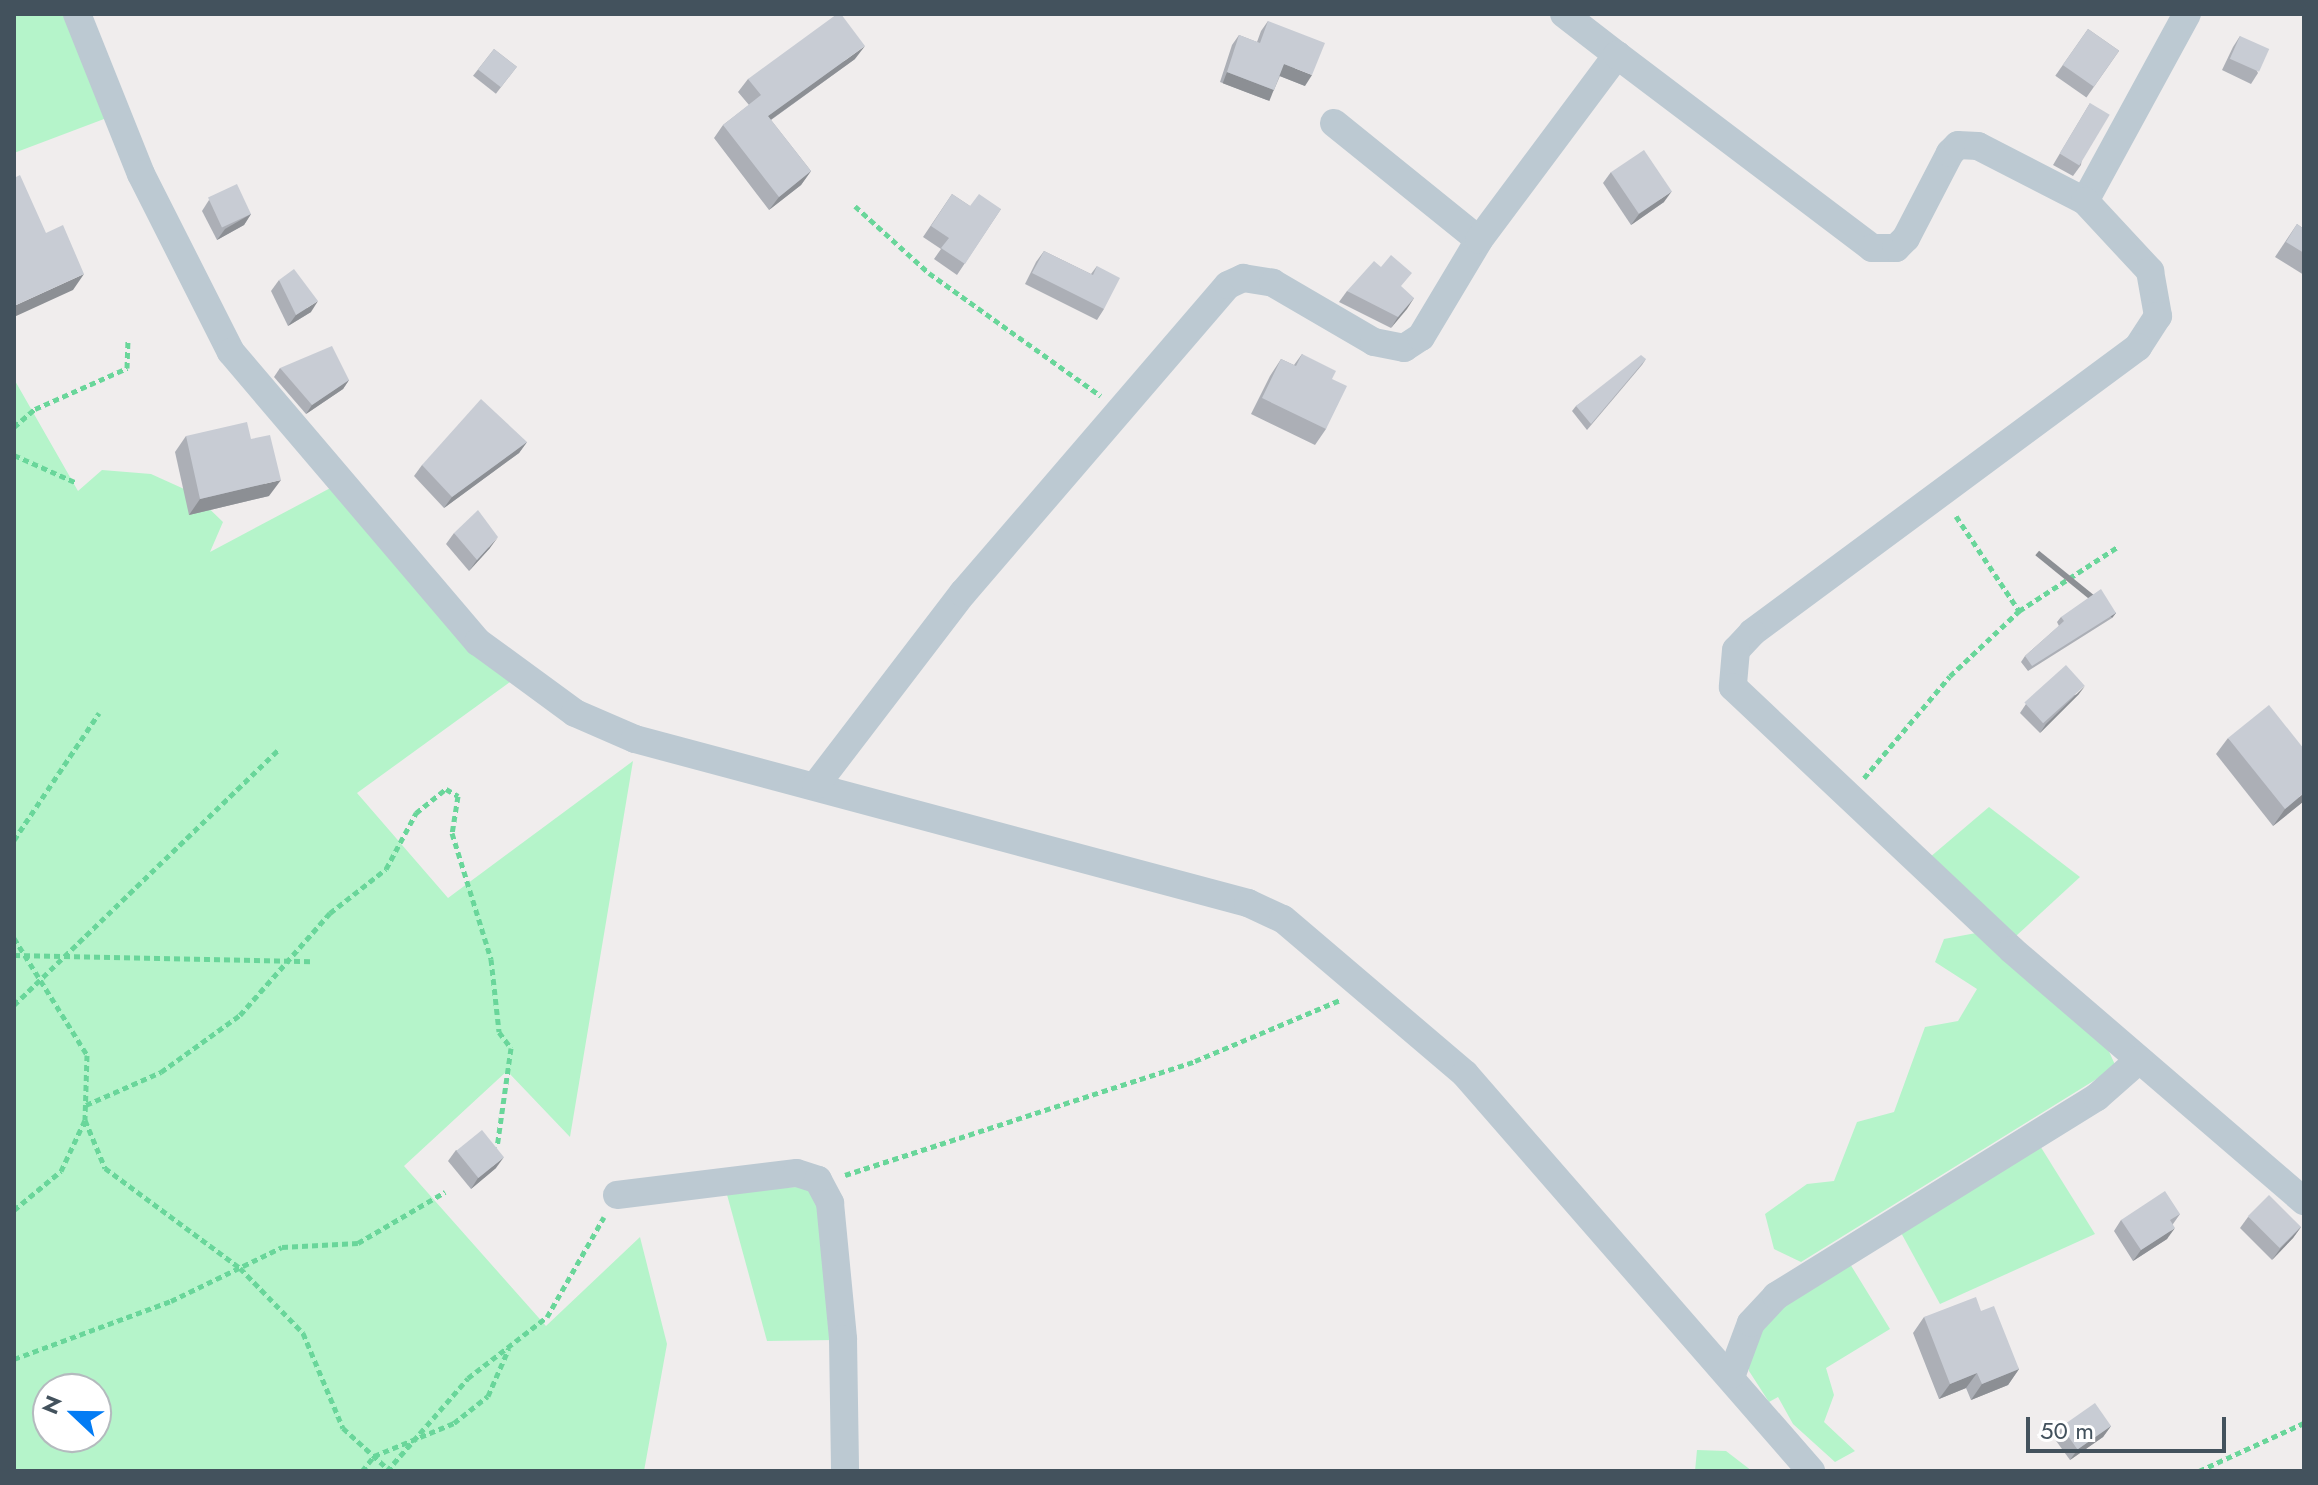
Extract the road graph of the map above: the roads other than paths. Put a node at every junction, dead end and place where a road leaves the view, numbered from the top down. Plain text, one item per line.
1 (77, 14) edge
2 (1564, 14) edge
3 (2187, 14) edge
4 (1617, 55) junction
5 (1334, 123) dead end
6 (2085, 201) junction
7 (1479, 240) junction
8 (816, 785) junction
9 (2139, 1060) junction
10 (617, 1195) road end
11 (2304, 1201) edge
12 (1732, 1374) junction
13 (845, 1471) edge
14 (1811, 1471) edge

1 - 8 street
2 - 4 street
3 - 6 street
4 - 6 street
4 - 7 street
5 - 7 street
6 - 9 street
7 - 8 street
8 - 12 street
9 - 11 street
9 - 12 street
10 - 13 street
12 - 14 street

